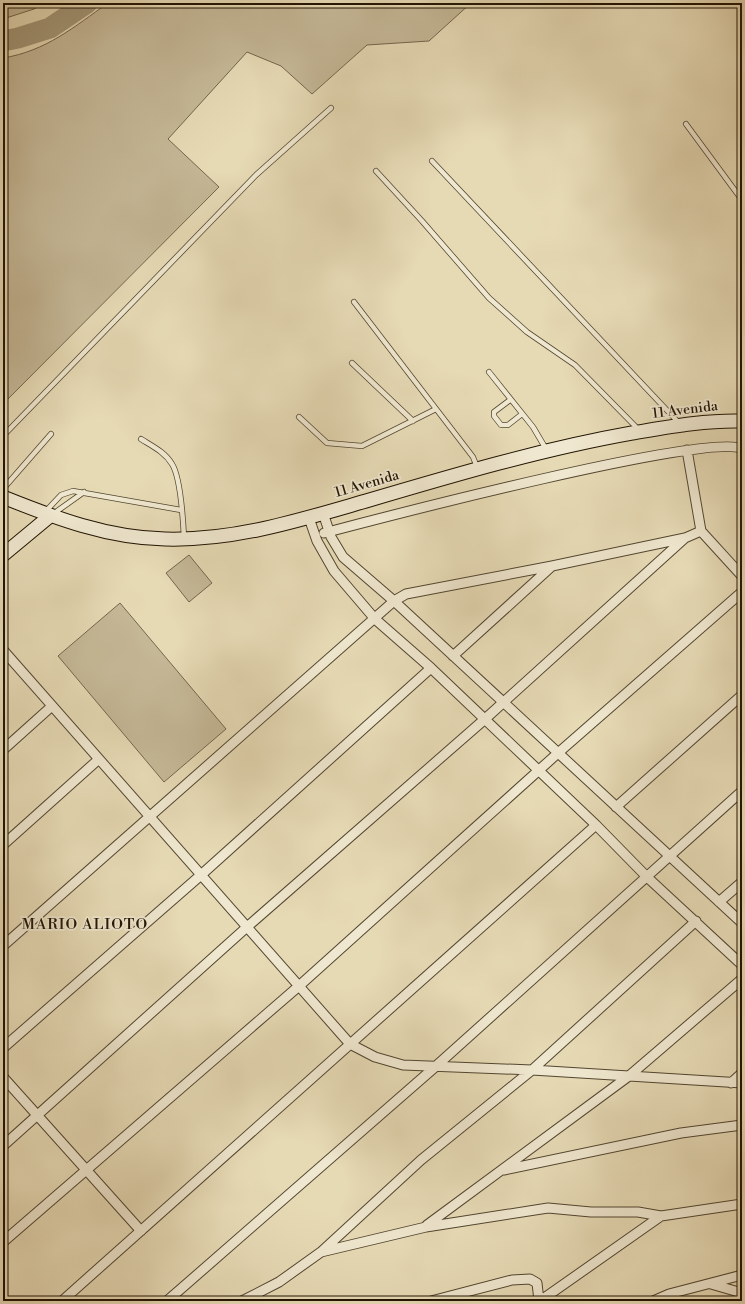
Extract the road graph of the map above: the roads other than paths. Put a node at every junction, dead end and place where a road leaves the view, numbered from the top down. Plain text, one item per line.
1 (331, 108) dead end
2 (686, 124) dead end
3 (432, 160) dead end
4 (376, 171) dead end
5 (742, 200) edge
6 (354, 302) dead end
7 (352, 363) dead end
8 (489, 372) dead end
9 (510, 400) junction
10 (436, 408) junction
11 (522, 414) junction
12 (300, 417) dead end
13 (413, 421) junction
14 (742, 421) edge
15 (682, 425) junction
16 (640, 432) junction
17 (51, 434) dead end
18 (3, 436) edge
19 (140, 439) dead end
20 (742, 449) edge
21 (687, 450) junction
22 (546, 451) junction
23 (477, 469) junction
24 (3, 489) edge
25 (84, 492) junction
26 (3, 497) edge
27 (181, 510) junction
28 (323, 513) junction
29 (47, 514) junction
30 (310, 518) junction
31 (701, 531) junction
32 (329, 532) junction
33 (315, 536) junction
34 (184, 538) junction
35 (685, 538) junction
36 (3, 556) edge
37 (552, 566) junction
38 (742, 576) edge
39 (742, 592) edge
40 (394, 602) junction
41 (375, 620) junction
42 (4, 653) edge
43 (453, 656) junction
44 (432, 668) junction
45 (742, 695) edge
46 (503, 703) junction
47 (52, 706) junction
48 (485, 719) junction
49 (3, 750) edge
50 (558, 753) junction
51 (99, 759) junction
52 (539, 771) junction
53 (742, 791) edge
54 (616, 807) junction
55 (150, 817) junction
56 (596, 825) junction
57 (3, 845) edge
58 (670, 856) junction
59 (202, 875) junction
60 (647, 877) junction
61 (742, 882) edge
62 (719, 902) junction
63 (696, 921) junction
64 (742, 924) edge
65 (247, 927) junction
66 (3, 946) edge
67 (742, 965) edge
68 (742, 979) edge
69 (299, 986) junction
70 (350, 1044) junction
71 (3, 1048) edge
72 (435, 1067) junction
73 (532, 1070) junction
74 (742, 1073) edge
75 (629, 1076) junction
76 (3, 1077) edge
77 (730, 1083) junction
78 (742, 1083) edge
79 (38, 1115) junction
80 (742, 1125) edge
81 (3, 1146) edge
82 (86, 1169) junction
83 (500, 1171) junction
84 (742, 1204) edge
85 (661, 1216) junction
86 (426, 1226) junction
87 (141, 1231) junction
88 (3, 1242) edge
89 (321, 1252) junction
90 (742, 1275) edge
91 (711, 1284) junction
92 (742, 1293) edge
93 (62, 1301) edge
94 (167, 1301) edge
95 (242, 1301) edge
96 (431, 1301) edge
97 (539, 1301) edge
98 (653, 1301) edge

1 - 18 lane
2 - 5 lane
3 - 15 lane
4 - 16 lane
6 - 10 lane
7 - 13 lane
8 - 9 lane
9 - 11 lane
9 - 11 lane
10 - 13 lane
10 - 23 lane
11 - 22 lane
12 - 13 lane
14 - 15 main road, 11 Avenida
15 - 16 main road, 11 Avenida
16 - 22 main road, 11 Avenida
17 - 24 lane
19 - 27 lane
20 - 21 street
21 - 31 street
21 - 32 street
22 - 23 main road, 11 Avenida
23 - 28 main road, 11 Avenida
25 - 27 lane
25 - 29 lane
25 - 29 lane
26 - 29 main road, 11 Avenida
27 - 34 lane
28 - 30 main road, 11 Avenida
28 - 32 street
29 - 34 main road, 11 Avenida
29 - 36 main road
30 - 33 street
30 - 34 main road, 11 Avenida
31 - 35 street
31 - 38 street
32 - 33 street
32 - 40 street
33 - 41 street
35 - 37 street
35 - 46 street
37 - 40 street
37 - 43 street
39 - 50 street
40 - 41 street
40 - 43 street
41 - 44 street
41 - 55 street
42 - 47 street
43 - 46 street
44 - 48 street
44 - 59 street
45 - 54 street
46 - 48 street
46 - 50 street
47 - 49 street
47 - 51 street
48 - 52 street
48 - 65 street
50 - 52 street
50 - 54 street
51 - 55 street
51 - 57 street
52 - 56 street
52 - 69 street
53 - 58 street
54 - 58 street
55 - 59 street
55 - 66 street
56 - 60 street
56 - 70 street
58 - 60 street
58 - 62 street
59 - 65 street
59 - 71 street
60 - 63 street
60 - 72 street
61 - 62 street
62 - 64 street
63 - 67 street
63 - 73 street
65 - 69 street
65 - 79 street
68 - 75 street
69 - 70 street
69 - 82 street
70 - 72 street
70 - 87 street
72 - 73 street
72 - 94 street
73 - 75 street
73 - 89 street
74 - 77 street
75 - 77 street
75 - 83 street
76 - 79 street
77 - 78 street
79 - 81 street
79 - 82 street
80 - 83 street
82 - 87 street
82 - 88 street
83 - 86 street
84 - 85 street
85 - 86 street
85 - 97 street
86 - 89 street
87 - 93 street
89 - 95 street
90 - 91 street
91 - 92 street
91 - 98 street
96 - 97 street

